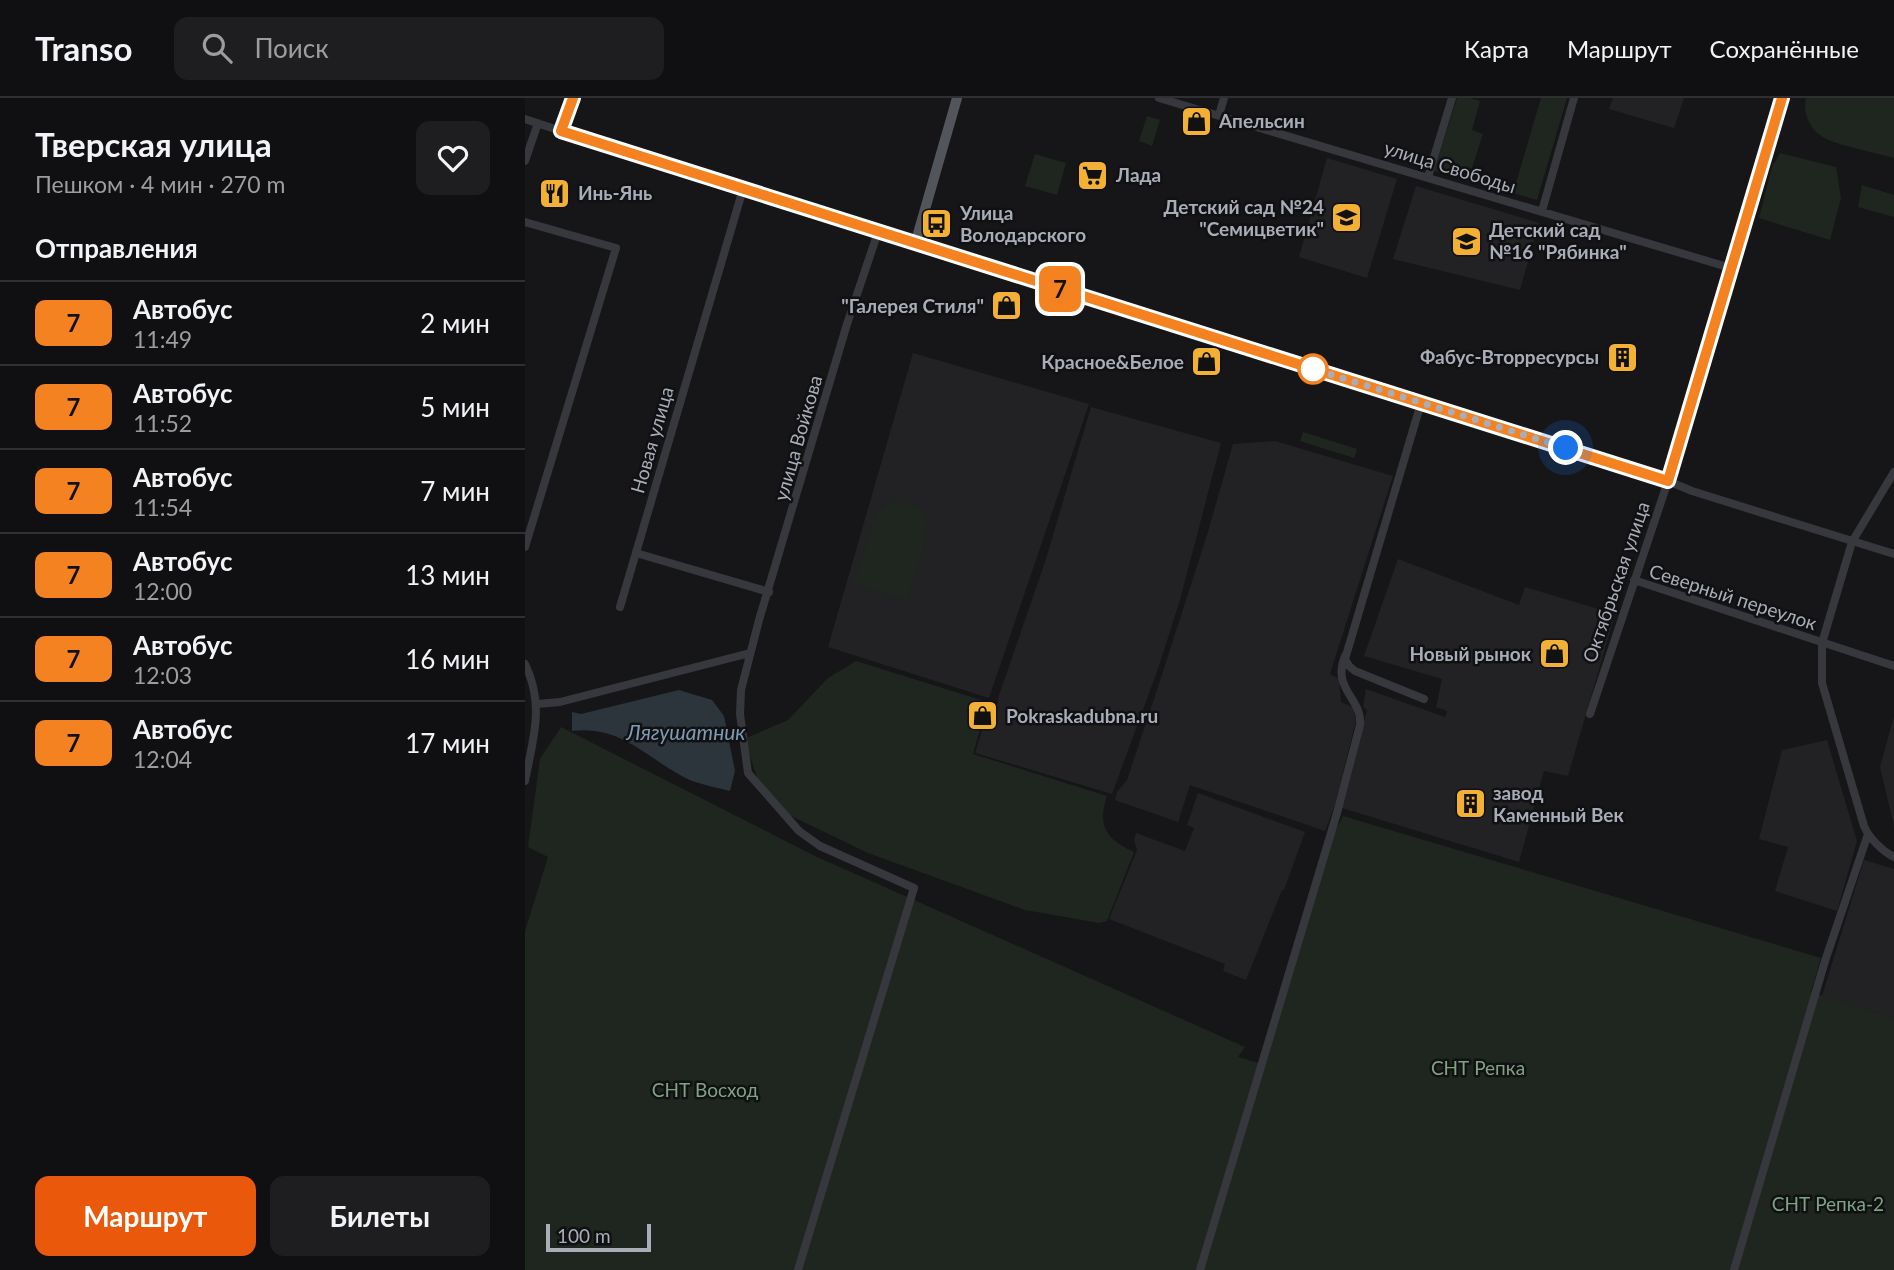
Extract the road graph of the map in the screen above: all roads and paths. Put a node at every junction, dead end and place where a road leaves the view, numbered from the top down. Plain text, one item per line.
1 (573, 98) edge
2 (957, 98) edge
3 (1159, 98) edge
4 (1224, 98) edge
5 (1452, 98) edge
6 (1574, 98) edge
7 (1782, 98) edge
8 (1219, 115) junction
9 (525, 119) edge
10 (538, 123) junction
11 (561, 131) junction
12 (525, 161) edge
13 (1428, 177) junction
14 (743, 189) junction
15 (1542, 211) junction
16 (525, 222) edge
17 (878, 232) junction
18 (915, 244) junction
19 (1731, 268) junction
20 (1421, 403) junction
21 (1894, 472) edge
22 (1668, 481) junction
23 (1852, 542) junction
24 (525, 547) edge
25 (636, 553) junction
26 (1894, 554) edge
27 (1634, 580) junction
28 (769, 592) junction
29 (620, 607) dead end
30 (1822, 643) junction
31 (750, 653) junction
32 (1346, 656) junction
33 (525, 664) edge
34 (1894, 666) edge
35 (1424, 699) dead end
36 (538, 704) junction
37 (1590, 714) dead end
38 (525, 781) edge
39 (1868, 834) junction
40 (1894, 857) edge
41 (799, 1270) edge
42 (1200, 1270) edge
43 (1734, 1270) edge

1 - 11 main road
2 - 18 main road
3 - 8 street, улица Свободы
4 - 8 street
5 - 13 street
6 - 15 street
7 - 19 main road, Октябрьская улица
8 - 13 street, улица Свободы
9 - 10 street
10 - 11 street
10 - 12 street
11 - 14 main road
13 - 15 street, улица Свободы
14 - 17 main road
14 - 25 street, Новая улица
15 - 19 street, улица Свободы
16 - 24 street
17 - 18 main road
17 - 28 street, улица Войкова
18 - 20 main road
19 - 22 main road, Октябрьская улица
20 - 22 main road
20 - 32 street
21 - 23 street
22 - 23 street
22 - 27 street, Октябрьская улица
23 - 26 street
23 - 30 street
25 - 28 street
25 - 29 street, Новая улица
27 - 30 street, Северный переулок
27 - 37 street, Октябрьская улица
28 - 31 street, улица Войкова
30 - 34 street, Северный переулок
30 - 39 street, Северный переулок
31 - 36 street
31 - 41 street, улица Войкова
32 - 35 street
32 - 42 street
33 - 36 street
36 - 38 street
39 - 40 street
39 - 43 street

